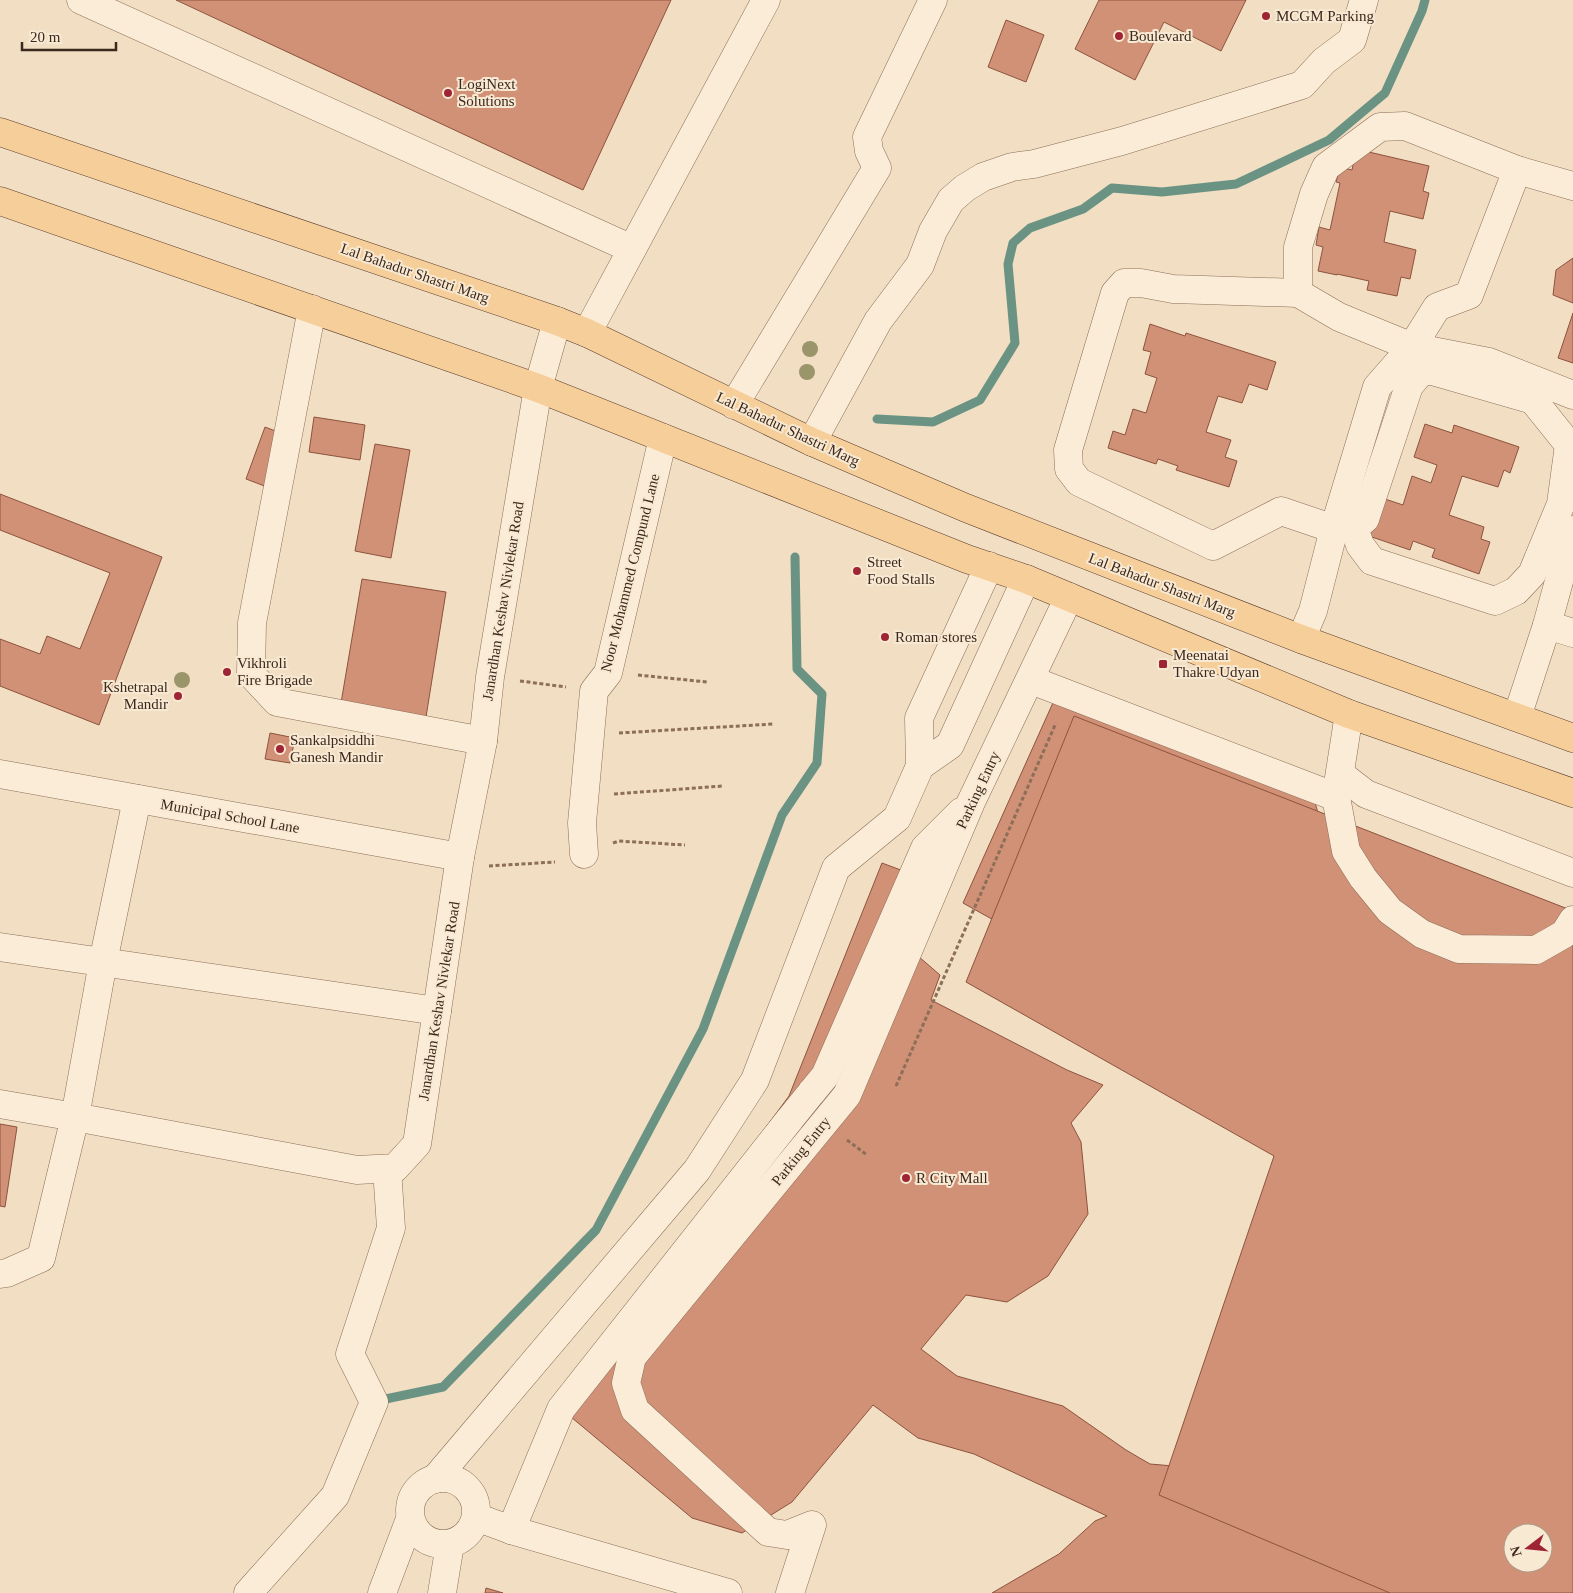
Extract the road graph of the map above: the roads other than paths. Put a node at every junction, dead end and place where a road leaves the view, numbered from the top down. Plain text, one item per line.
1 (81, 0) edge
2 (766, 0) edge
3 (933, 0) edge
4 (1364, 0) edge
5 (0, 132) edge
6 (1517, 170) junction
7 (1573, 186) edge
8 (0, 200) edge
9 (632, 249) junction
10 (1298, 293) junction
11 (312, 309) junction
12 (557, 321) junction
13 (587, 333) junction
14 (1412, 347) junction
15 (538, 388) junction
16 (1573, 395) edge
17 (734, 405) junction
18 (663, 438) junction
19 (812, 442) junction
20 (1344, 528) junction
21 (1573, 530) edge
22 (989, 566) junction
23 (1026, 579) junction
24 (1069, 596) junction
25 (1547, 624) junction
26 (1573, 633) edge
27 (1301, 639) junction
28 (1031, 680) junction
29 (1349, 714) junction
30 (1517, 717) junction
31 (1573, 738) edge
32 (482, 741) junction
33 (920, 766) junction
34 (0, 774) edge
35 (1338, 786) junction
36 (1573, 793) edge
37 (137, 799) junction
38 (971, 802) junction
39 (584, 854) dead end
40 (460, 857) junction
41 (1573, 874) edge
42 (1573, 920) edge
43 (0, 947) edge
44 (103, 962) junction
45 (437, 1011) junction
46 (0, 1104) edge
47 (75, 1117) junction
48 (387, 1169) junction
49 (0, 1274) edge
50 (435, 1479) junction
51 (476, 1517) junction
52 (410, 1519) junction
53 (511, 1530) junction
54 (450, 1544) junction
55 (248, 1593) edge
56 (382, 1593) edge
57 (442, 1593) edge
58 (728, 1593) edge
59 (790, 1593) edge

1 - 9 street
2 - 9 street
3 - 17 street
4 - 19 street
5 - 12 main road, Lal Bahadur Shastri Marg
6 - 7 street
6 - 10 street
6 - 14 street
8 - 11 main road
9 - 13 street
10 - 14 street
10 - 20 street
11 - 15 main road
11 - 32 street
12 - 13 main road, Lal Bahadur Shastri Marg
12 - 15 street, Janardhan Keshav Nivlekar Road
13 - 17 main road, Lal Bahadur Shastri Marg
14 - 16 street
14 - 20 street
15 - 18 main road
15 - 32 street, Janardhan Keshav Nivlekar Road
17 - 19 main road, Lal Bahadur Shastri Marg
18 - 22 main road
18 - 39 street, Noor Mohammed Compund Lane
19 - 27 main road, Lal Bahadur Shastri Marg
20 - 20 street
20 - 27 street
21 - 25 street
22 - 23 main road
22 - 33 street
23 - 24 main road
23 - 33 street
24 - 28 street, Parking Entry
24 - 29 main road
25 - 26 street
25 - 30 street
27 - 30 main road, Lal Bahadur Shastri Marg
28 - 35 street
28 - 38 street, Parking Entry
29 - 35 street
29 - 36 main road
30 - 31 main road, Lal Bahadur Shastri Marg
32 - 40 street, Janardhan Keshav Nivlekar Road
33 - 50 street
34 - 37 street, Municipal School Lane
35 - 41 street
35 - 42 street
37 - 40 street, Municipal School Lane
37 - 44 street
38 - 53 street, bridge
38 - 59 street, Parking Entry
40 - 45 street, Janardhan Keshav Nivlekar Road
43 - 44 street
44 - 45 street
44 - 47 street
45 - 48 street, Janardhan Keshav Nivlekar Road
46 - 47 street
47 - 48 street
47 - 49 street
48 - 55 street
50 - 51 street
50 - 52 street
51 - 53 street
51 - 54 street
52 - 54 street
52 - 56 street
53 - 58 street
54 - 57 street

